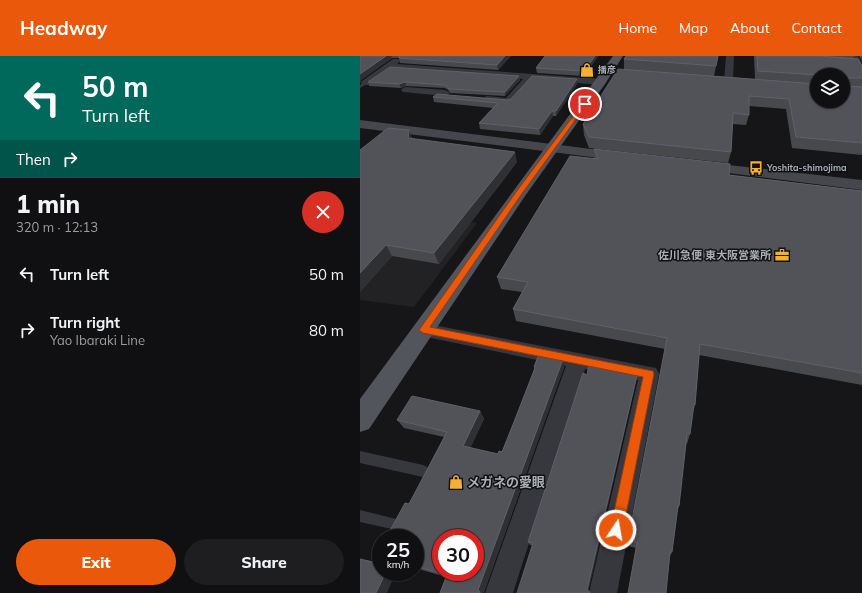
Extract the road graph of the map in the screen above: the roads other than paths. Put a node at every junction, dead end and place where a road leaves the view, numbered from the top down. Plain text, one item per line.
1 (404, 56) edge
2 (730, 56) edge
3 (854, 56) edge
4 (387, 66) junction
5 (857, 68) edge
6 (433, 70) junction
7 (611, 71) edge
8 (468, 72) junction
9 (499, 74) junction
10 (529, 77) junction
11 (362, 84) edge
12 (758, 85) edge
13 (451, 88) junction
14 (455, 97) edge
15 (360, 124) edge
16 (551, 149) junction
17 (635, 159) edge
18 (690, 165) edge
19 (862, 185) edge
20 (423, 330) junction
21 (578, 360) junction
22 (360, 420) edge
23 (360, 457) edge
24 (423, 471) dead end
25 (360, 516) edge
26 (392, 523) edge
27 (499, 593) edge
28 (603, 593) edge

1 - 4 street
2 - 12 street
3 - 5 street
4 - 6 street
4 - 11 street
6 - 8 street
6 - 13 street
7 - 10 street
7 - 16 main road
8 - 9 street
8 - 13 street
9 - 10 street
9 - 10 street
13 - 14 street
15 - 16 street
16 - 17 street
16 - 20 main road
18 - 19 street
20 - 21 street
20 - 22 main road
21 - 27 street
21 - 28 street
23 - 24 lane
25 - 26 lane

